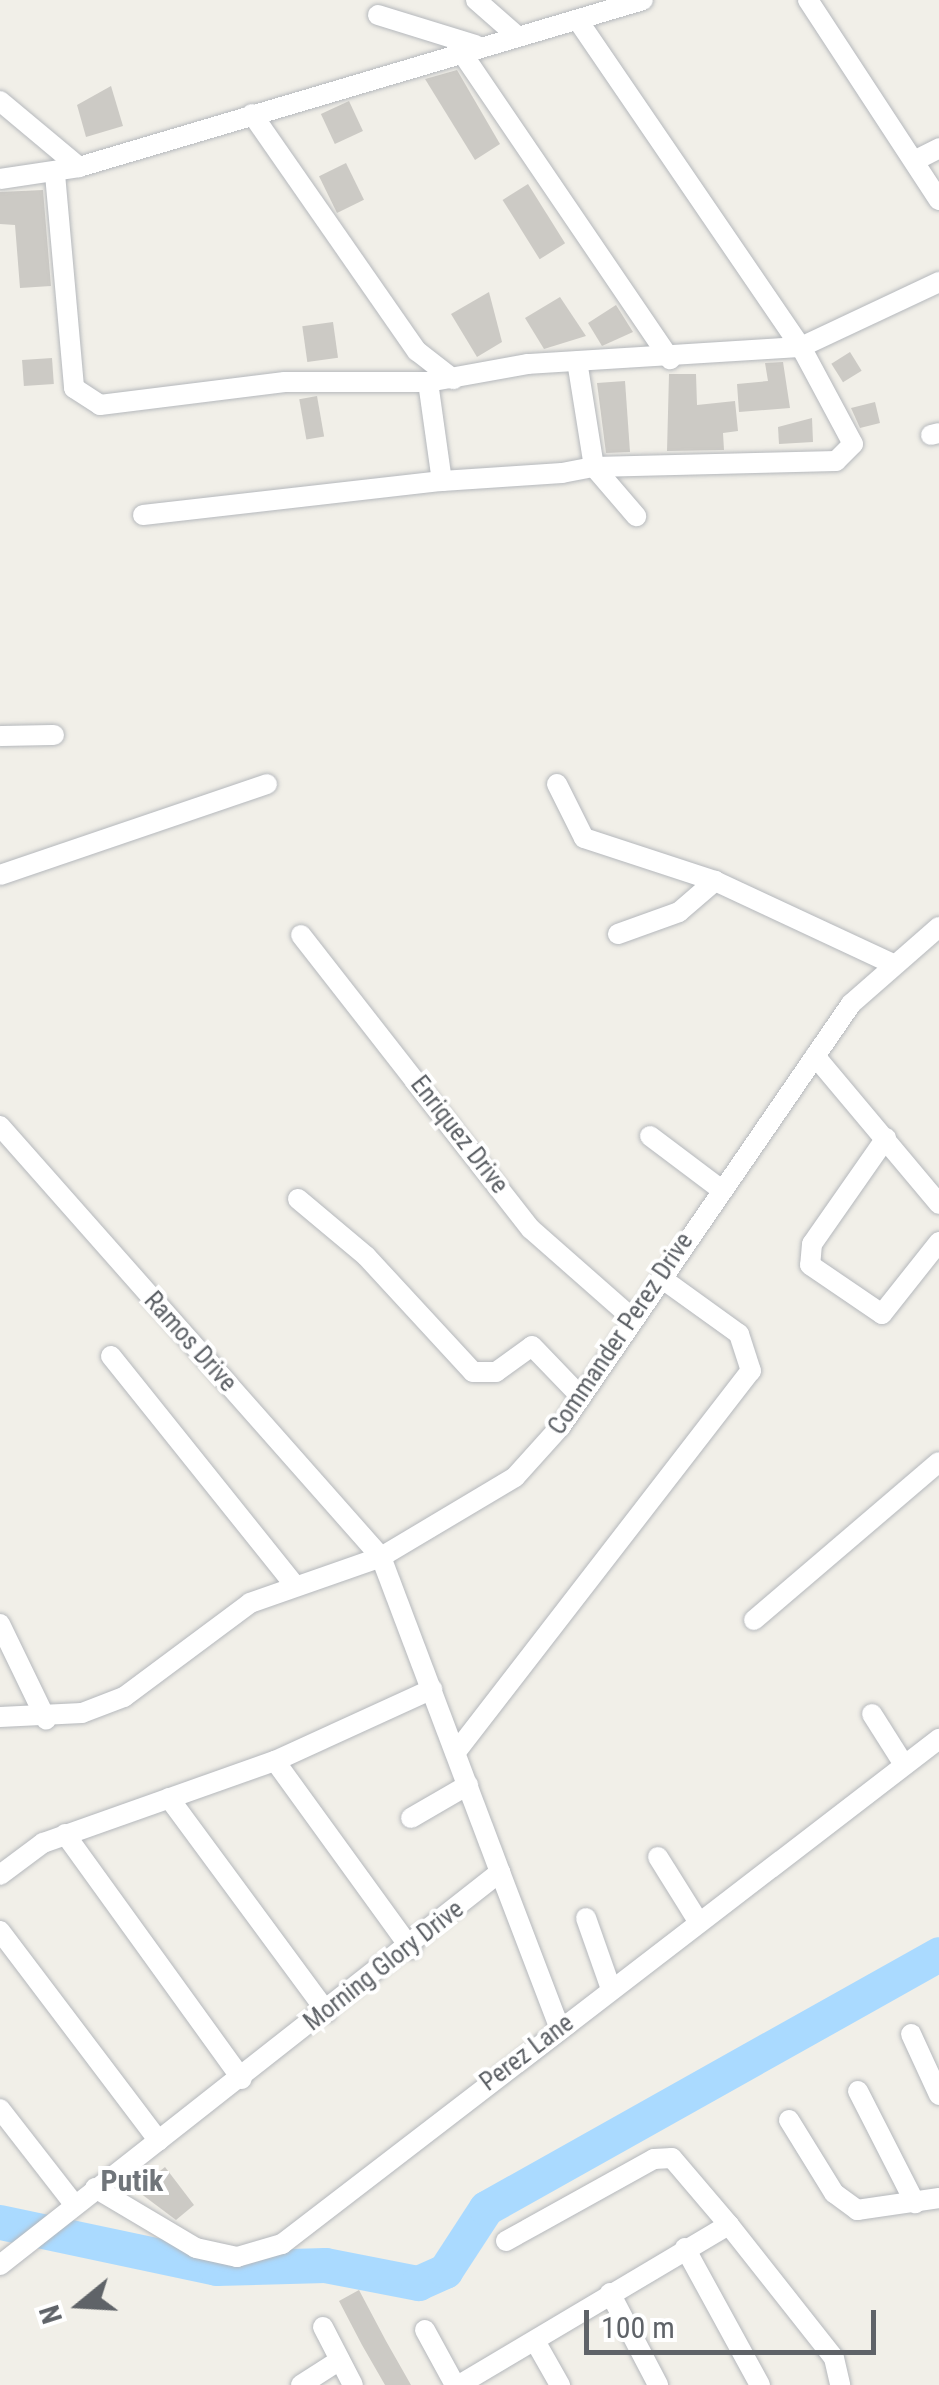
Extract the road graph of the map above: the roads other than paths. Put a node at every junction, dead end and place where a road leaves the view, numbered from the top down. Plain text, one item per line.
1 (476, 0) edge
2 (643, 0) edge
3 (808, 0) edge
4 (378, 15) dead end
5 (578, 22) junction
6 (516, 34) junction
7 (468, 47) junction
8 (0, 101) edge
9 (252, 114) junction
10 (939, 148) edge
11 (914, 160) junction
12 (79, 167) junction
13 (55, 174) junction
14 (0, 179) edge
15 (939, 200) edge
16 (939, 282) edge
17 (802, 347) junction
18 (670, 359) junction
19 (577, 361) junction
20 (453, 379) junction
21 (428, 382) junction
22 (594, 467) junction
23 (442, 481) junction
24 (143, 515) dead end
25 (636, 516) dead end
26 (54, 735) dead end
27 (0, 736) edge
28 (267, 784) dead end
29 (557, 784) dead end
30 (0, 875) edge
31 (715, 881) junction
32 (939, 926) edge
33 (301, 934) dead end
34 (618, 934) dead end
35 (892, 964) junction
36 (815, 1056) junction
37 (0, 1126) edge
38 (650, 1136) dead end
39 (886, 1138) junction
40 (719, 1188) junction
41 (298, 1199) dead end
42 (939, 1204) edge
43 (939, 1242) edge
44 (661, 1278) junction
45 (633, 1319) junction
46 (111, 1356) dead end
47 (581, 1396) junction
48 (939, 1462) edge
49 (381, 1557) junction
50 (293, 1583) junction
51 (754, 1620) dead end
52 (0, 1624) edge
53 (432, 1689) junction
54 (872, 1714) dead end
55 (0, 1717) edge
56 (46, 1719) junction
57 (939, 1739) edge
58 (456, 1752) junction
59 (275, 1762) junction
60 (903, 1762) junction
61 (468, 1785) junction
62 (169, 1798) junction
63 (411, 1818) dead end
64 (66, 1834) junction
65 (658, 1857) dead end
66 (500, 1872) junction
67 (0, 1875) edge
68 (586, 1918) dead end
69 (698, 1920) junction
70 (0, 1931) edge
71 (411, 1950) junction
72 (612, 1989) junction
73 (327, 2012) junction
74 (560, 2029) junction
75 (911, 2034) dead end
76 (242, 2079) junction
77 (858, 2091) dead end
78 (939, 2096) edge
79 (0, 2109) edge
80 (789, 2120) dead end
81 (159, 2141) junction
82 (96, 2188) junction
83 (939, 2198) edge
84 (915, 2203) junction
85 (74, 2204) junction
86 (729, 2225) junction
87 (506, 2241) dead end
88 (685, 2248) junction
89 (0, 2265) edge
90 (610, 2293) junction
91 (323, 2326) dead end
92 (425, 2330) dead end
93 (536, 2341) junction
94 (340, 2360) junction
95 (301, 2385) edge
96 (353, 2385) edge
97 (457, 2385) edge
98 (560, 2385) edge
99 (658, 2385) edge
100 (760, 2385) edge
101 (840, 2385) edge

1 - 6 street
2 - 5 street
3 - 11 street
4 - 7 street
5 - 6 street
5 - 17 street
6 - 7 street
7 - 9 street
7 - 18 street
8 - 12 street
9 - 12 street
9 - 20 street
10 - 11 street
11 - 15 street
12 - 13 street
13 - 14 street
13 - 21 street
16 - 17 street
17 - 18 street
17 - 22 street
18 - 19 street
19 - 20 street
19 - 22 street
20 - 21 street
21 - 23 street
22 - 23 street
22 - 25 street
23 - 24 street
26 - 27 street
28 - 30 street
29 - 31 street
31 - 34 street
31 - 35 street
32 - 35 street, Commander Perez Drive
33 - 45 street, Enriquez Drive
35 - 36 street, Commander Perez Drive
36 - 39 street
36 - 40 street, Commander Perez Drive
37 - 49 street, Ramos Drive
38 - 40 street
39 - 42 street
39 - 43 street
40 - 44 street, Commander Perez Drive
41 - 47 street
44 - 45 street, Commander Perez Drive
44 - 58 street
45 - 47 street, Commander Perez Drive
46 - 50 street
47 - 49 street, Commander Perez Drive
48 - 51 street
49 - 50 street, Commander Perez Drive
49 - 53 street
50 - 56 street, Commander Perez Drive
52 - 56 street
53 - 58 street
53 - 59 street
54 - 60 street
55 - 56 street, Commander Perez Drive
57 - 60 street, Perez Lane
58 - 61 street
59 - 62 street
59 - 71 street
60 - 69 street, Perez Lane
61 - 63 street
61 - 66 street
62 - 64 street
62 - 73 street
64 - 67 street
64 - 76 street
65 - 69 street
66 - 71 street, Morning Glory Drive
66 - 74 street
68 - 72 street
69 - 72 street, Perez Lane
70 - 81 street
71 - 73 street, Morning Glory Drive
72 - 74 street, Perez Lane
73 - 76 street, Morning Glory Drive
74 - 82 street, Perez Lane
75 - 78 street
76 - 81 street, Morning Glory Drive
77 - 84 street
79 - 85 street
80 - 84 street
81 - 82 street, Morning Glory Drive
82 - 85 street, Morning Glory Drive
83 - 84 street
85 - 89 street, Morning Glory Drive
86 - 87 street
86 - 88 street
86 - 101 street
88 - 90 street
88 - 100 street
90 - 93 street
90 - 99 street
91 - 94 street
92 - 97 street
93 - 97 street
93 - 98 street
94 - 95 street
94 - 96 street

